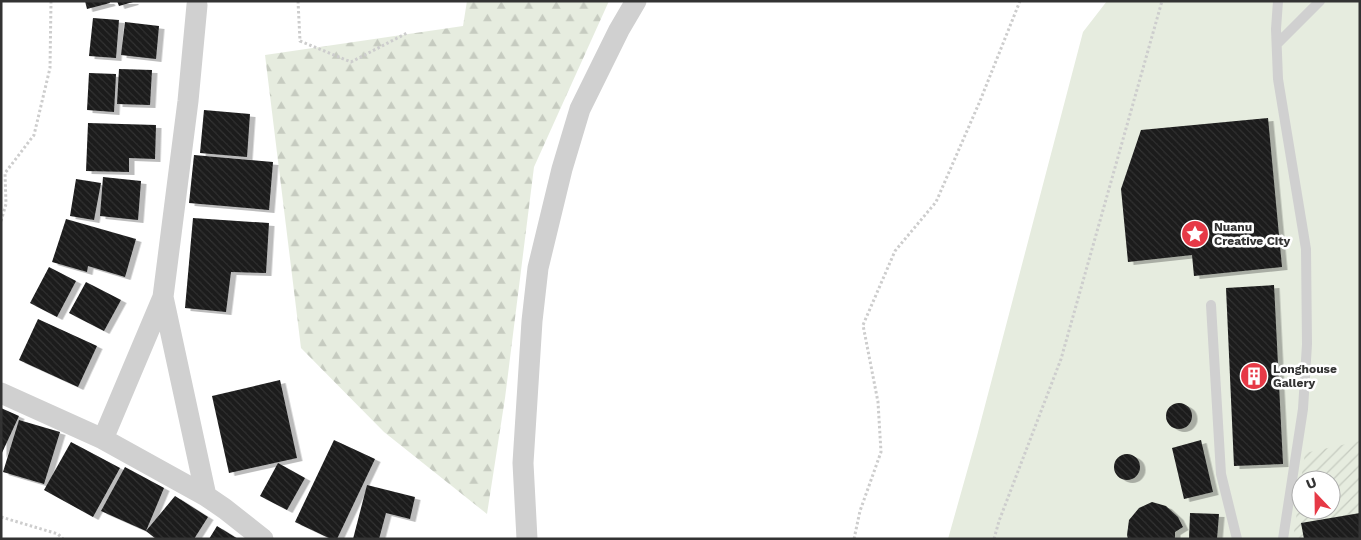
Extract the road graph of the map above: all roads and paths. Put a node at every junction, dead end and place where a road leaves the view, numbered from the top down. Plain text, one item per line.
1 (51, 1) edge
2 (298, 1) edge
3 (636, 1) edge
4 (1020, 1) edge
5 (1162, 1) edge
6 (1278, 1) edge
7 (1320, 1) edge
8 (197, 6) dead end
9 (407, 33) dead end
10 (1276, 44) junction
11 (1, 221) edge
12 (163, 297) junction
13 (1211, 305) dead end
14 (1, 393) edge
15 (104, 439) junction
16 (206, 496) junction
17 (1, 517) edge
18 (63, 539) edge
19 (263, 539) edge
20 (527, 539) edge
21 (854, 539) edge
22 (994, 539) edge
23 (1237, 539) edge
24 (1283, 539) edge

1 - 11 path
2 - 9 path
3 - 20 street
4 - 21 path
5 - 22 path
6 - 10 lane
7 - 10 lane
8 - 12 street
10 - 24 lane
12 - 15 street
12 - 16 street
13 - 23 lane
14 - 15 street
15 - 16 street
16 - 19 street
17 - 18 path

